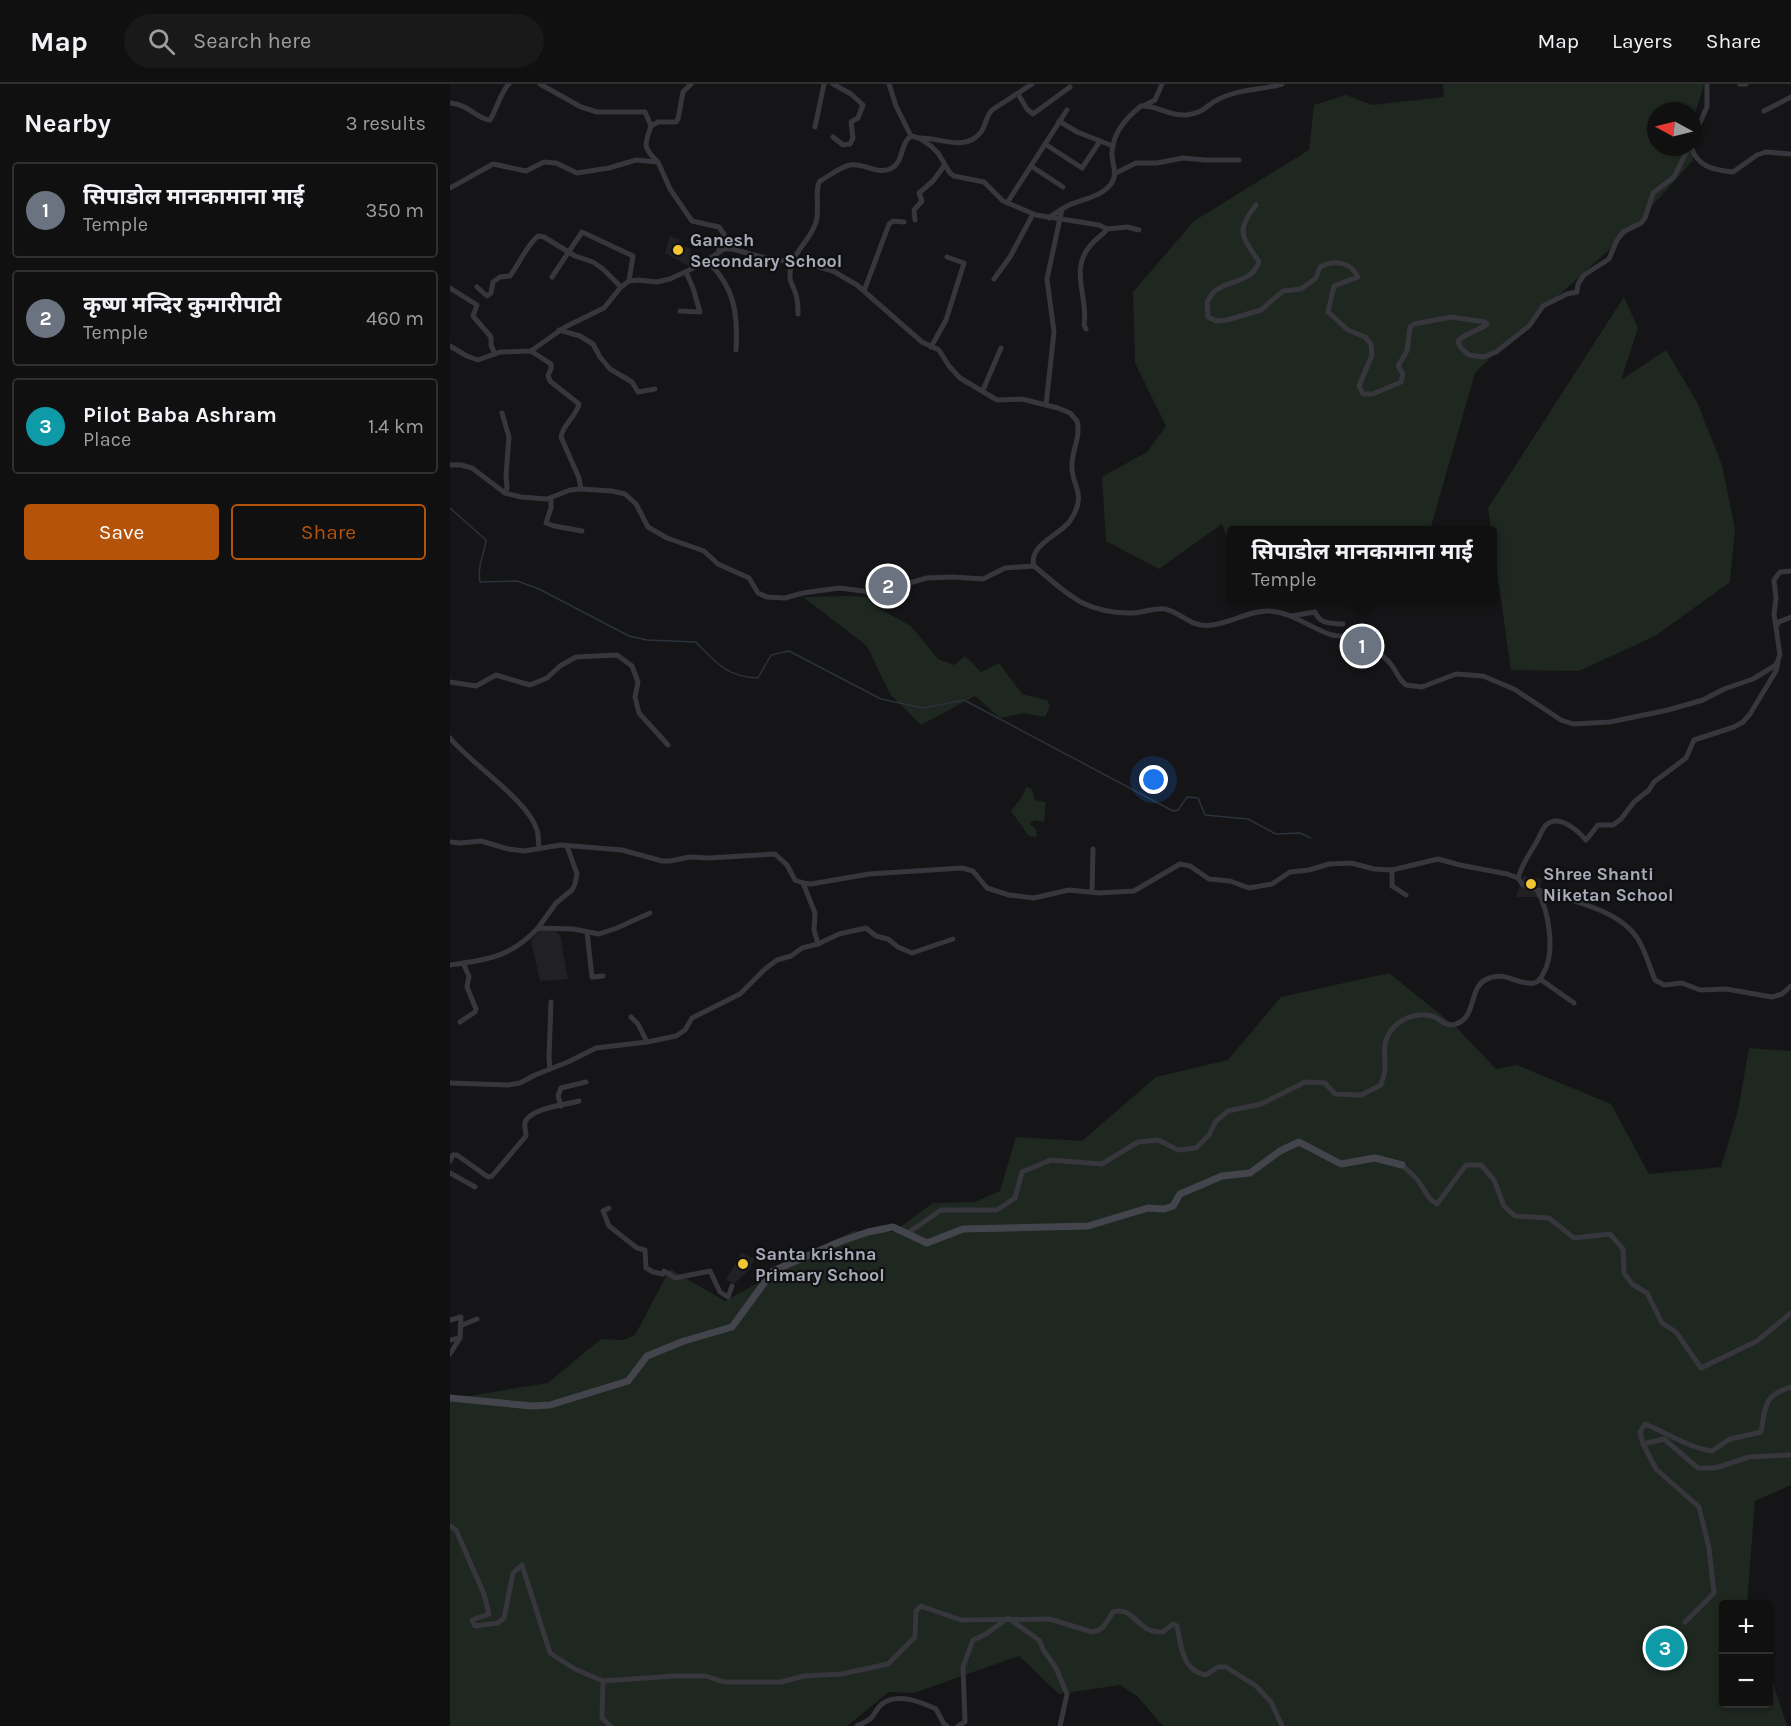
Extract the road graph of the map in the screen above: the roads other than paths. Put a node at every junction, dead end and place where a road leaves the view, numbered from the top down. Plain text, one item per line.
1 (509, 84) edge
2 (540, 84) edge
3 (691, 84) edge
4 (824, 84) edge
5 (833, 84) edge
6 (889, 84) edge
7 (1032, 84) edge
8 (1162, 84) edge
9 (1282, 84) edge
10 (1707, 84) edge
11 (1740, 84) edge
12 (1746, 84) edge
13 (1070, 87) dead end
14 (1018, 94) junction
15 (1791, 97) edge
16 (450, 103) edge
17 (1145, 105) junction
18 (1067, 110) dead end
19 (1764, 111) dead end
20 (1701, 120) edge
21 (1059, 121) junction
22 (651, 126) junction
23 (814, 127) dead end
24 (911, 136) junction
25 (833, 137) dead end
26 (919, 138) junction
27 (1100, 141) junction
28 (1044, 144) junction
29 (1113, 146) junction
30 (1791, 154) edge
31 (1685, 156) edge
32 (1694, 156) edge
33 (1239, 160) dead end
34 (658, 162) junction
35 (944, 166) junction
36 (1031, 166) junction
37 (1114, 174) junction
38 (1063, 187) dead end
39 (450, 188) edge
40 (1008, 203) junction
41 (1256, 205) dead end
42 (1062, 209) junction
43 (1033, 214) junction
44 (1049, 218) junction
45 (1061, 219) junction
46 (915, 220) dead end
47 (904, 222) dead end
48 (1107, 229) junction
49 (1139, 230) dead end
50 (719, 250) junction
51 (567, 252) junction
52 (947, 257) dead end
53 (708, 261) junction
54 (792, 262) junction
55 (686, 272) junction
56 (552, 277) dead end
57 (994, 279) dead end
58 (629, 281) junction
59 (477, 287) dead end
60 (621, 287) junction
61 (450, 288) edge
62 (864, 291) junction
63 (680, 311) dead end
64 (798, 314) dead end
65 (1086, 329) dead end
66 (559, 330) junction
67 (450, 346) edge
68 (931, 347) junction
69 (1001, 348) dead end
70 (736, 350) dead end
71 (531, 351) junction
72 (495, 354) junction
73 (655, 389) dead end
74 (983, 390) junction
75 (1046, 405) junction
76 (502, 413) dead end
77 (450, 465) edge
78 (581, 489) junction
79 (505, 493) junction
80 (551, 499) junction
81 (582, 531) dead end
82 (1034, 566) junction
83 (1791, 571) edge
84 (1289, 616) junction
85 (1791, 617) edge
86 (1343, 624) dead end
87 (1776, 627) junction
88 (1779, 660) junction
89 (450, 682) edge
90 (450, 738) edge
91 (668, 745) dead end
92 (450, 842) edge
93 (567, 846) junction
94 (539, 849) junction
95 (1093, 849) dead end
96 (1392, 870) junction
97 (1518, 878) junction
98 (803, 883) junction
99 (1537, 890) junction
100 (1092, 892) junction
101 (1406, 895) dead end
102 (650, 913) dead end
103 (538, 928) junction
104 (587, 932) junction
105 (953, 939) dead end
106 (818, 944) junction
107 (463, 963) junction
108 (450, 965) edge
109 (603, 976) dead end
110 (1540, 979) junction
111 (1791, 986) edge
112 (551, 1002) dead end
113 (1574, 1003) dead end
114 (630, 1017) dead end
115 (460, 1022) dead end
116 (647, 1042) junction
117 (550, 1069) junction
118 (585, 1082) dead end
119 (450, 1083) edge
120 (579, 1101) dead end
121 (561, 1106) junction
122 (450, 1161) edge
123 (1402, 1165) joint
124 (450, 1173) edge
125 (475, 1187) dead end
126 (609, 1208) dead end
127 (908, 1233) junction
128 (732, 1286) dead end
129 (1791, 1312) edge
130 (477, 1319) dead end
131 (450, 1320) edge
132 (460, 1326) junction
133 (460, 1338) junction
134 (450, 1340) edge
135 (450, 1354) edge
136 (1791, 1387) edge
137 (450, 1398) edge
138 (1643, 1444) junction
139 (1791, 1455) edge
140 (450, 1527) edge
141 (1008, 1618) junction
142 (1685, 1622) dead end
143 (603, 1681) junction
144 (610, 1726) edge
145 (857, 1726) edge
146 (948, 1726) edge
147 (958, 1726) edge
148 (1060, 1726) edge
149 (1282, 1726) edge

1 - 16 street
2 - 22 street
3 - 22 street
4 - 23 street
5 - 25 street
6 - 24 street
7 - 14 street
8 - 17 street
9 - 17 street
10 - 20 street
11 - 12 street
13 - 14 street
14 - 26 street
15 - 19 street
17 - 29 street
18 - 21 street
21 - 27 street
21 - 28 street
22 - 34 street
24 - 26 street
24 - 54 street
26 - 35 street
27 - 28 street
27 - 29 street
28 - 36 street
29 - 37 street
30 - 32 street
31 - 41 street
33 - 37 street
34 - 39 street
34 - 50 street
35 - 40 street
35 - 46 street
36 - 38 street
36 - 40 street
37 - 42 street
40 - 43 street
42 - 44 street
42 - 45 street
43 - 44 street
43 - 57 street
44 - 45 street
45 - 48 street
45 - 75 street
47 - 62 street
48 - 49 street
48 - 65 street
50 - 53 street
50 - 54 street
51 - 56 street
51 - 58 street
51 - 59 street
51 - 60 street
52 - 68 street
53 - 55 street
53 - 70 street
54 - 62 street
54 - 64 street
55 - 58 street
55 - 63 street
58 - 60 street
60 - 66 street
61 - 72 street
62 - 68 street
66 - 71 street
66 - 73 street
67 - 72 street
68 - 74 street
69 - 74 street
71 - 72 street
71 - 78 street
74 - 75 street
75 - 82 street
76 - 79 street
77 - 79 street
78 - 80 street
78 - 82 street
79 - 80 street
80 - 81 street
82 - 84 street
83 - 87 street
84 - 86 street
84 - 88 street
85 - 87 street
87 - 88 street
88 - 97 street
89 - 91 street
90 - 94 street
92 - 94 street
93 - 94 street
93 - 98 street
93 - 103 street
95 - 100 street
96 - 97 street
96 - 100 street
96 - 101 street
97 - 99 street
98 - 100 street
98 - 106 street
99 - 110 street
99 - 111 street
102 - 104 street
103 - 104 street
103 - 107 street
104 - 109 street
105 - 106 street
106 - 116 street
107 - 108 street
107 - 115 street
110 - 113 street
110 - 127 street
112 - 117 street
114 - 116 street
116 - 117 street
117 - 119 street
118 - 121 street
120 - 121 street
121 - 122 street
123 - 127 main road
123 - 129 street
124 - 125 street
126 - 128 street
127 - 137 main road
130 - 132 street
131 - 132 street
132 - 133 street
133 - 134 street
133 - 135 street
136 - 138 street
138 - 139 street
138 - 142 street
140 - 143 street
141 - 143 street
141 - 147 street
141 - 148 street
141 - 149 street
143 - 144 street
145 - 146 street

